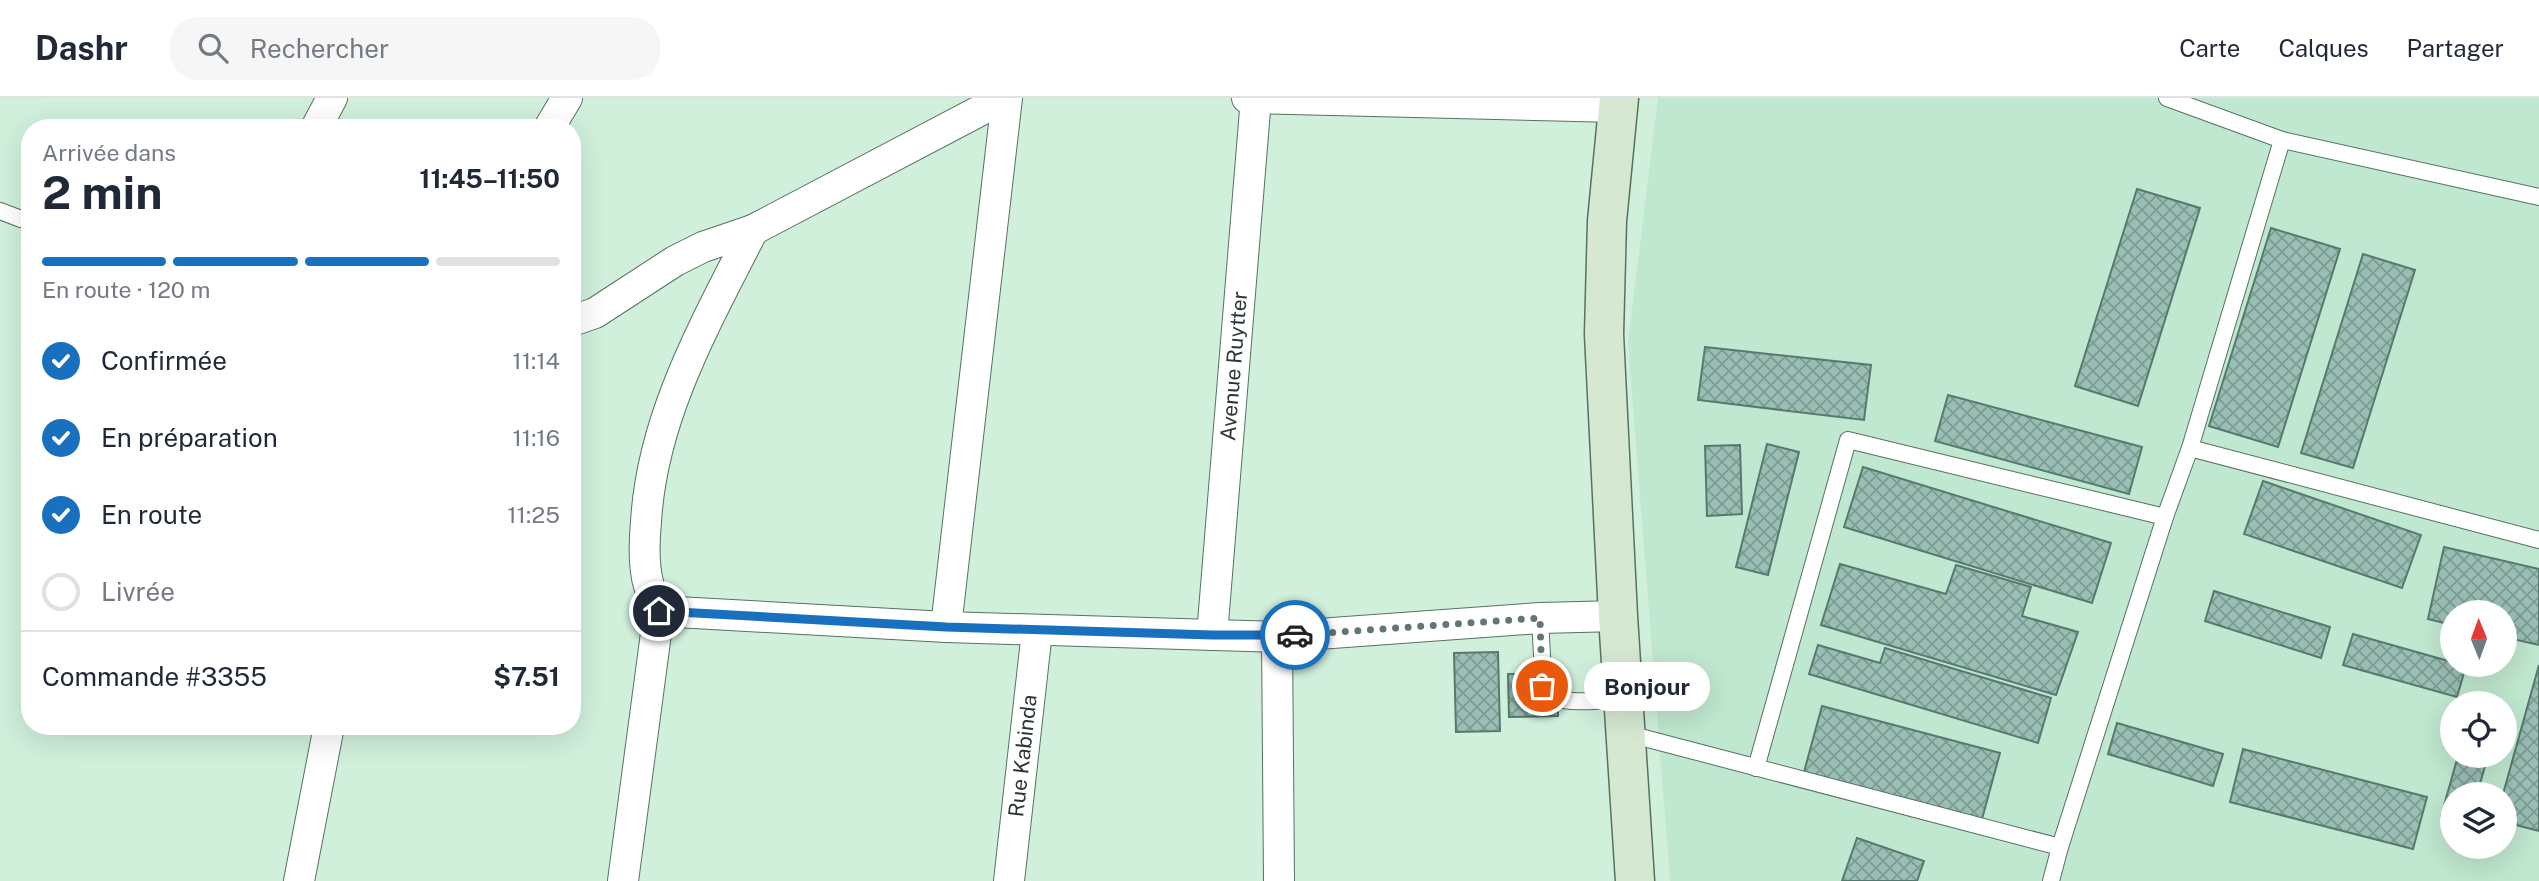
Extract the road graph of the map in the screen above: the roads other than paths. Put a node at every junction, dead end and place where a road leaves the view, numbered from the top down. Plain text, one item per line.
1 (332, 98) edge
2 (566, 98) edge
3 (1006, 98) edge
4 (1247, 98) edge
5 (1256, 98) edge
6 (2167, 98) edge
7 (1618, 103) edge
8 (321, 119) edge
9 (554, 119) edge
10 (2282, 140) junction
11 (2539, 197) edge
12 (0, 211) edge
13 (21, 219) dead end
14 (753, 230) junction
15 (581, 318) edge
16 (2190, 447) junction
17 (2165, 517) junction
18 (2539, 540) edge
19 (659, 611) junction
20 (1618, 616) junction
21 (1540, 618) junction
22 (946, 627) junction
23 (1037, 631) junction
24 (1212, 635) junction
25 (1278, 637) junction
26 (1624, 717) junction
27 (328, 735) edge
28 (1756, 768) junction
29 (2060, 847) junction
30 (299, 881) edge
31 (623, 881) edge
32 (1009, 881) edge
33 (1279, 881) edge
34 (1635, 881) edge
35 (2051, 881) edge

1 - 8 street
2 - 9 street
3 - 14 street
3 - 22 street
4 - 5 street
5 - 7 street
5 - 24 street, Avenue Ruytter
6 - 10 lane
7 - 20 main road
10 - 11 lane
10 - 16 lane
12 - 13 lane
14 - 15 street
14 - 19 street
16 - 17 lane
16 - 18 lane
17 - 28 lane
17 - 29 lane
19 - 22 street
19 - 31 street
20 - 21 street
20 - 26 main road
21 - 25 street
21 - 26 lane
22 - 23 street
23 - 24 street
23 - 32 street, Rue Kabinda
24 - 25 street
25 - 33 street
26 - 28 lane
26 - 34 main road
27 - 30 street
28 - 29 lane
29 - 35 lane

